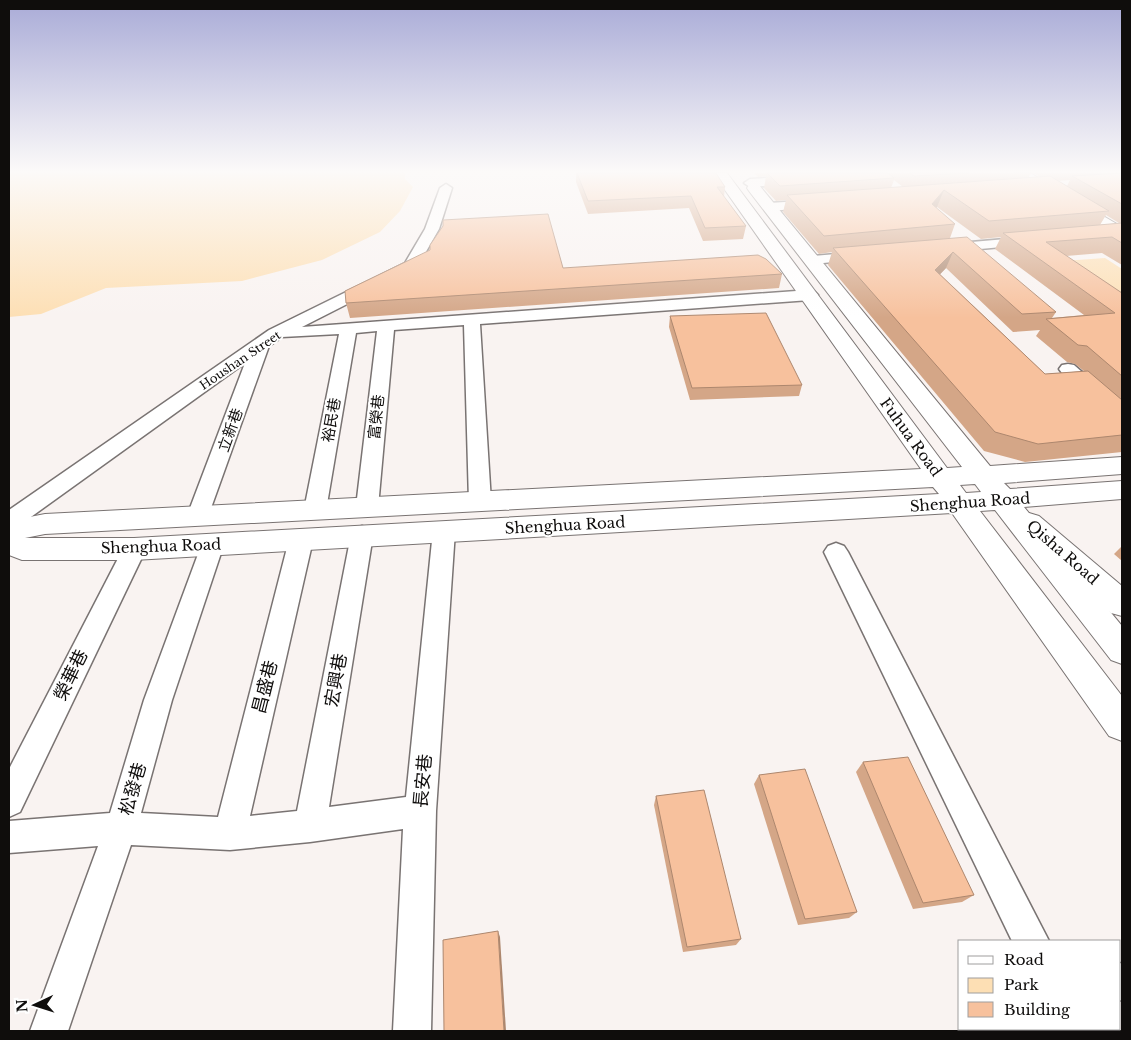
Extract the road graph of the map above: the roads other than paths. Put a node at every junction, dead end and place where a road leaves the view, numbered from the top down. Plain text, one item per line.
1 (435, 222) edge
2 (756, 222) edge
3 (781, 222) edge
4 (1102, 222) edge
5 (1121, 233) edge
6 (1100, 234) edge
7 (1040, 240) edge
8 (932, 250) edge
9 (872, 255) edge
10 (813, 260) junction
11 (810, 295) junction
12 (472, 320) junction
13 (386, 326) junction
14 (348, 329) junction
15 (268, 339) junction
16 (1068, 369) dead end
17 (1122, 417) edge
18 (1122, 465) edge
19 (983, 475) junction
20 (940, 478) junction
21 (1122, 490) edge
22 (1003, 500) junction
23 (480, 502) junction
24 (958, 503) junction
25 (367, 508) junction
26 (315, 510) junction
27 (198, 516) junction
28 (9, 521) edge
29 (9, 531) edge
30 (444, 531) junction
31 (362, 535) junction
32 (301, 540) junction
33 (9, 544) edge
34 (212, 544) junction
35 (134, 549) junction
36 (836, 552) dead end
37 (1122, 604) edge
38 (1122, 650) edge
39 (1122, 724) edge
40 (9, 801) edge
41 (420, 811) junction
42 (310, 826) junction
43 (121, 828) junction
44 (230, 834) junction
45 (9, 837) edge
46 (1030, 940) edge
47 (49, 1031) edge
48 (412, 1031) edge

1 - 15 street, Houshan Street
2 - 11 main road, Fuhua Road
3 - 10 main road, Fuhua Road
4 - 5 main road
5 - 6 street
7 - 8 street
9 - 10 street
10 - 19 main road, Fuhua Road
11 - 12 street
11 - 20 main road, Fuhua Road
12 - 13 street
12 - 23 street
13 - 14 street
13 - 25 street, 富榮巷
14 - 15 street
14 - 26 street, 裕民巷
15 - 27 street, 立新巷
15 - 28 street, Houshan Street
16 - 17 street
18 - 19 main road, Shenghua Road
19 - 20 main road, Shenghua Road
19 - 22 main road, Fuhua Road
20 - 23 main road, Shenghua Road
20 - 24 main road, Fuhua Road
21 - 22 main road, Shenghua Road
22 - 24 main road, Shenghua Road
22 - 37 main road, Qisha Road
22 - 38 main road, Fuhua Road
23 - 25 main road, Shenghua Road
24 - 30 main road, Shenghua Road
24 - 39 main road, Fuhua Road
25 - 26 main road, Shenghua Road
26 - 27 main road, Shenghua Road
27 - 29 main road, Shenghua Road
30 - 31 main road, Shenghua Road
30 - 41 street, 長安巷
31 - 32 main road, Shenghua Road
31 - 42 street, 宏興巷
32 - 34 main road, Shenghua Road
32 - 44 street, 昌盛巷
33 - 35 main road, Shenghua Road
34 - 35 main road, Shenghua Road
34 - 43 street, 松發巷
35 - 40 street, 榮華巷
36 - 46 street
41 - 42 street
41 - 48 street, 長安巷
42 - 44 street
43 - 44 street
43 - 45 street
43 - 47 street, 松發巷

